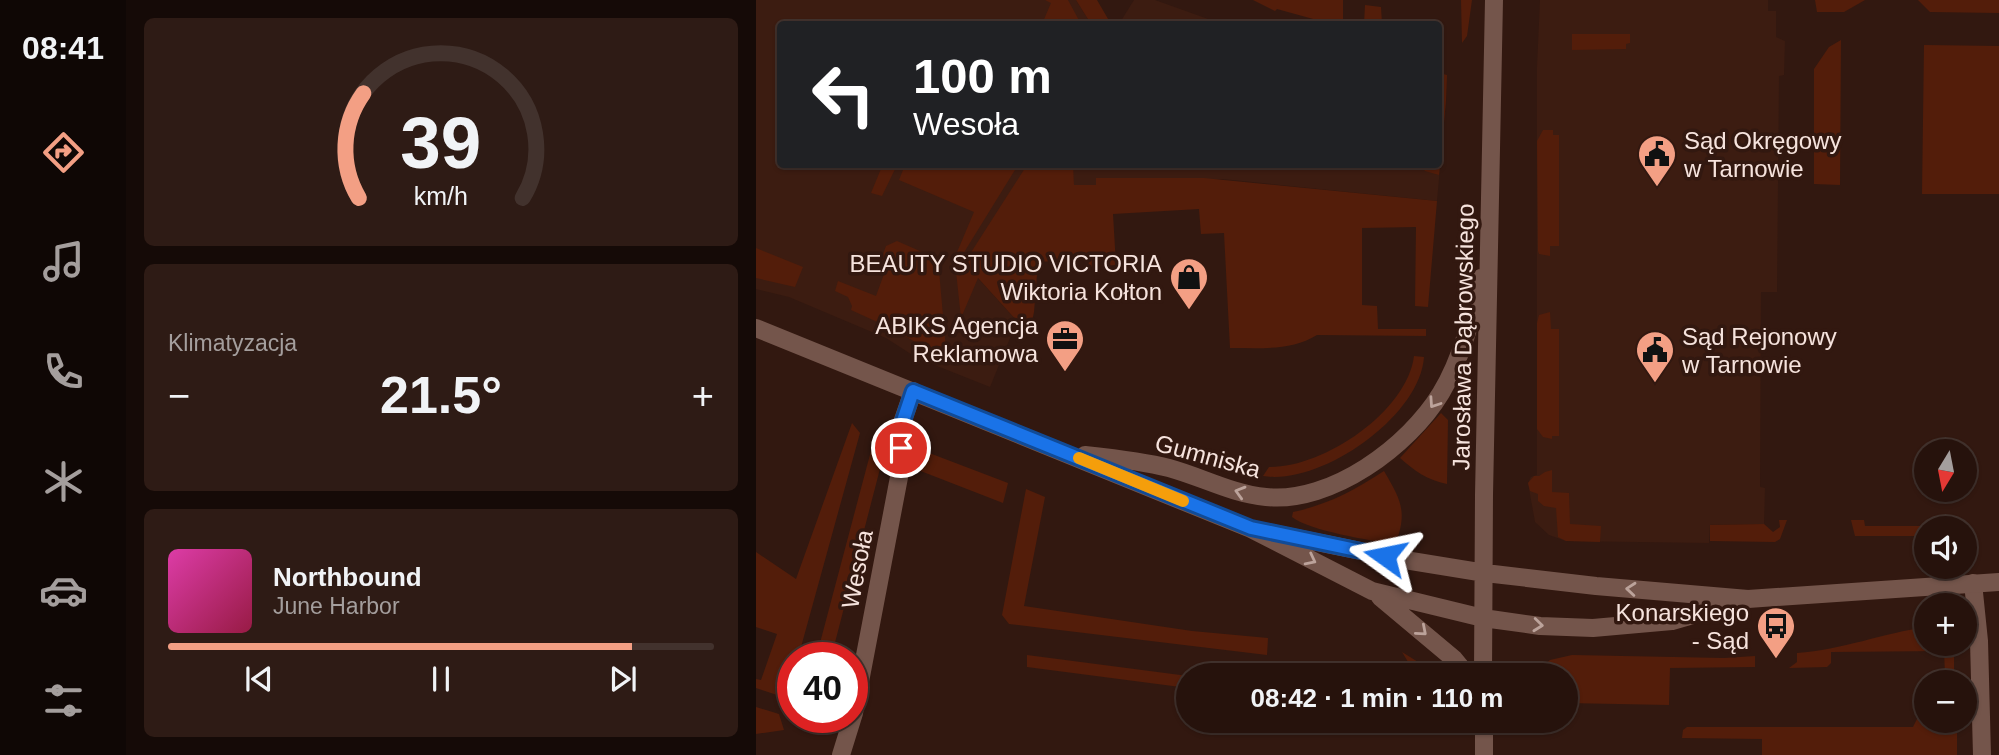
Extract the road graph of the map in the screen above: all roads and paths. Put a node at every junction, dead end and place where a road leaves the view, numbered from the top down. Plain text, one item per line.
1 (1494, 0) edge
2 (1489, 247) junction
3 (756, 328) edge
4 (913, 391) junction
5 (1065, 452) junction
6 (1251, 528) junction
7 (1485, 573) junction
8 (1999, 582) edge
9 (1973, 583) junction
10 (1372, 591) junction
11 (1748, 599) junction
12 (1483, 618) junction
13 (1457, 663) edge
14 (1483, 663) edge
15 (1484, 733) edge
16 (841, 755) edge
17 (1484, 755) edge
18 (1982, 755) edge

1 - 2 street, Jarosława Dąbrowskiego
2 -> 5 street, Gumniska
2 - 7 street, Jarosława Dąbrowskiego
3 - 4 street, Gumniska
4 - 5 street, Gumniska
4 - 16 street, Wesoła
5 - 6 street, Gumniska
6 - 7 street, Gumniska
6 -> 10 street, Gumniska
11 -> 7 street, Gumniska
7 - 12 street, Jarosława Dąbrowskiego
8 - 9 street
9 - 11 street
9 - 18 street
10 - 12 street, Gumniska
10 -> 13 street
12 -> 11 street, Gumniska
12 - 14 street, Jarosława Dąbrowskiego
15 - 17 street

